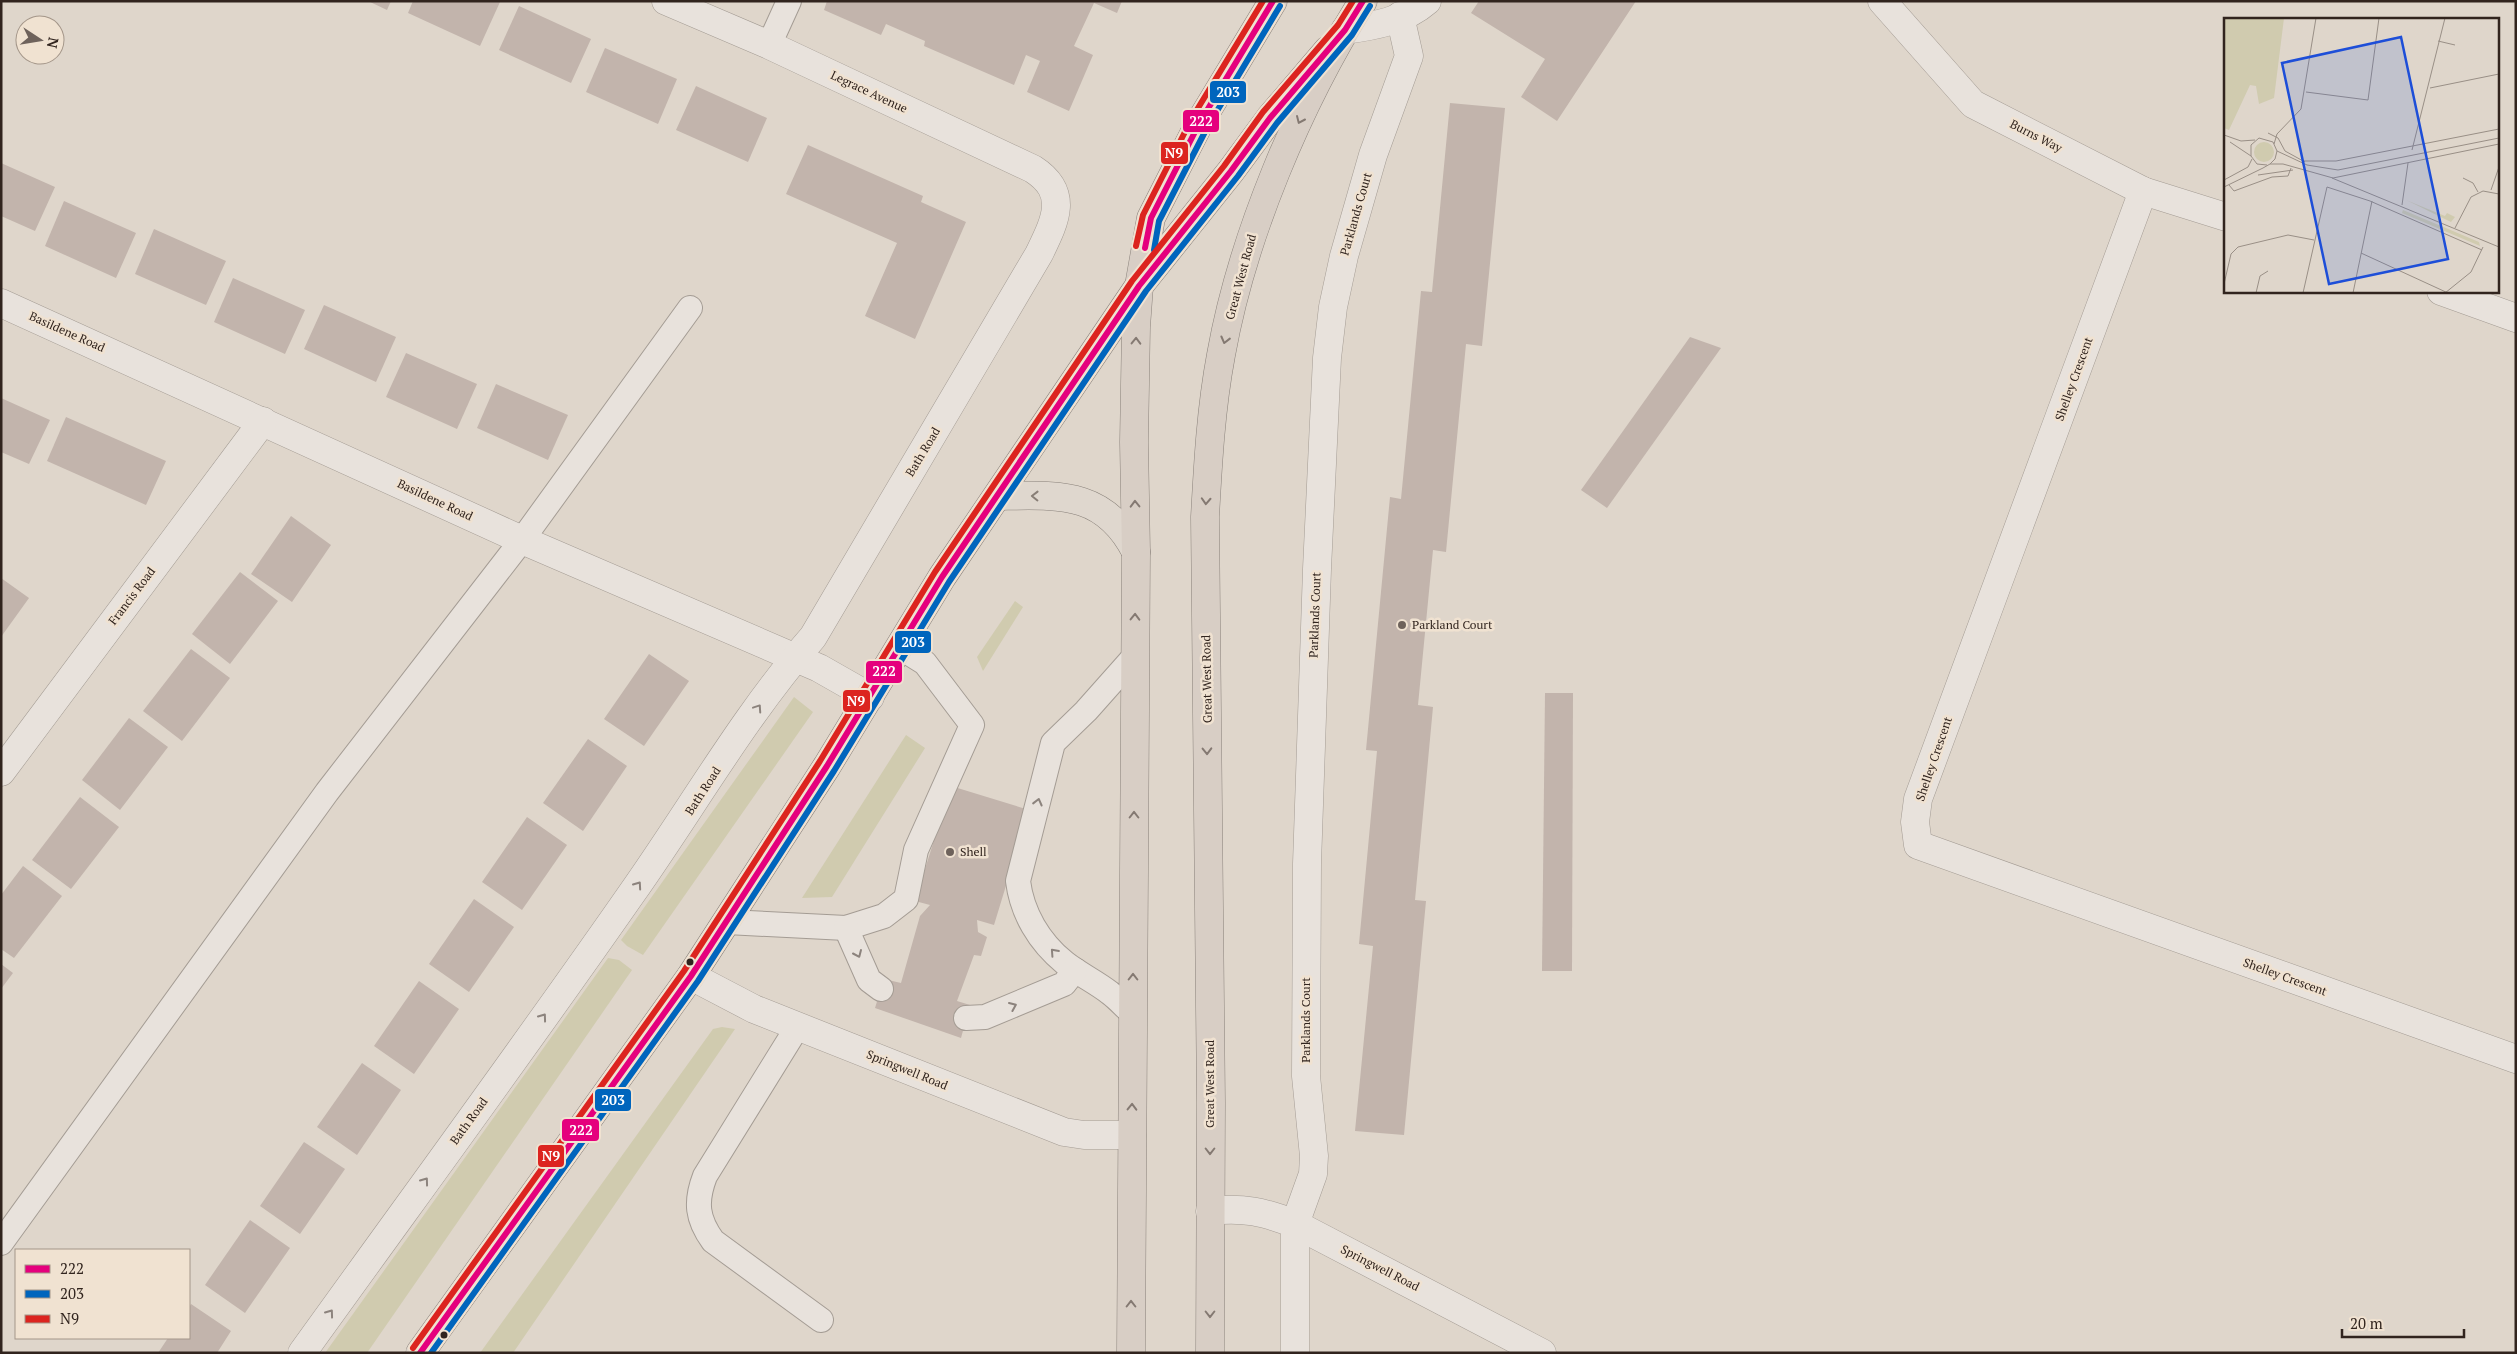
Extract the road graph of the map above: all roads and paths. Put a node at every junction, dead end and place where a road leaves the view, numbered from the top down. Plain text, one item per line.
1 (666, 1) edge
2 (789, 1) edge
3 (1273, 1) edge
4 (1363, 1) edge
5 (1427, 1) edge
6 (1882, 1) edge
7 (1400, 16) junction
8 (1345, 30) junction
9 (769, 45) junction
10 (2142, 191) junction
11 (1057, 200) joint
12 (2224, 215) edge
13 (1139, 286) junction
14 (2444, 292) edge
15 (1, 302) edge
16 (690, 308) dead end
17 (2516, 318) edge
18 (264, 421) junction
19 (999, 496) junction
20 (522, 540) junction
21 (1136, 552) junction
22 (901, 648) junction
23 (1134, 656) junction
24 (795, 657) junction
25 (870, 697) junction
26 (1, 772) edge
27 (726, 922) junction
28 (846, 928) junction
29 (1075, 970) junction
30 (691, 976) junction
31 (881, 989) dead end
32 (1133, 1014) junction
33 (966, 1018) dead end
34 (798, 1026) junction
35 (2516, 1059) edge
36 (1132, 1135) junction
37 (1210, 1211) junction
38 (1295, 1224) junction
39 (1, 1243) edge
40 (821, 1320) dead end
41 (302, 1353) edge
42 (420, 1353) edge
43 (1131, 1353) edge
44 (1210, 1353) edge
45 (1295, 1353) edge
46 (1542, 1353) edge

1 - 9 street, Legrace Avenue
2 - 9 lane
3 - 13 highway
4 - 8 highway
5 - 7 street
6 - 10 street, Burns Way
7 - 8 street
7 - 38 street, Parklands Court
8 - 13 main road
8 -> 37 highway, Great West Road
9 - 11 street, Legrace Avenue
10 - 12 street, Burns Way
10 - 35 street, Shelley Crescent
11 - 24 street, Bath Road
13 - 19 main road
21 -> 13 highway
14 - 17 street
15 - 18 street, Basildene Road
16 - 20 lane
18 - 20 street, Basildene Road
18 - 26 street, Francis Road
21 -> 19 main road
19 - 22 main road
20 - 24 street, Basildene Road
20 - 39 lane
23 -> 21 highway
22 - 25 main road
22 - 28 lane
29 -> 23 lane
32 -> 23 highway
24 - 25 street, Basildene Road
41 -> 24 street, Bath Road
25 - 27 main road
27 - 28 lane
27 - 30 main road
28 -> 31 lane
29 - 32 lane
33 -> 29 lane
30 - 34 street, Springwell Road
30 - 42 main road
36 -> 32 highway
34 - 36 street, Springwell Road
34 - 40 lane
43 -> 36 highway
37 - 38 street, Springwell Road
37 -> 44 highway, Great West Road
38 - 45 street, Parklands Court
38 - 46 street, Springwell Road

